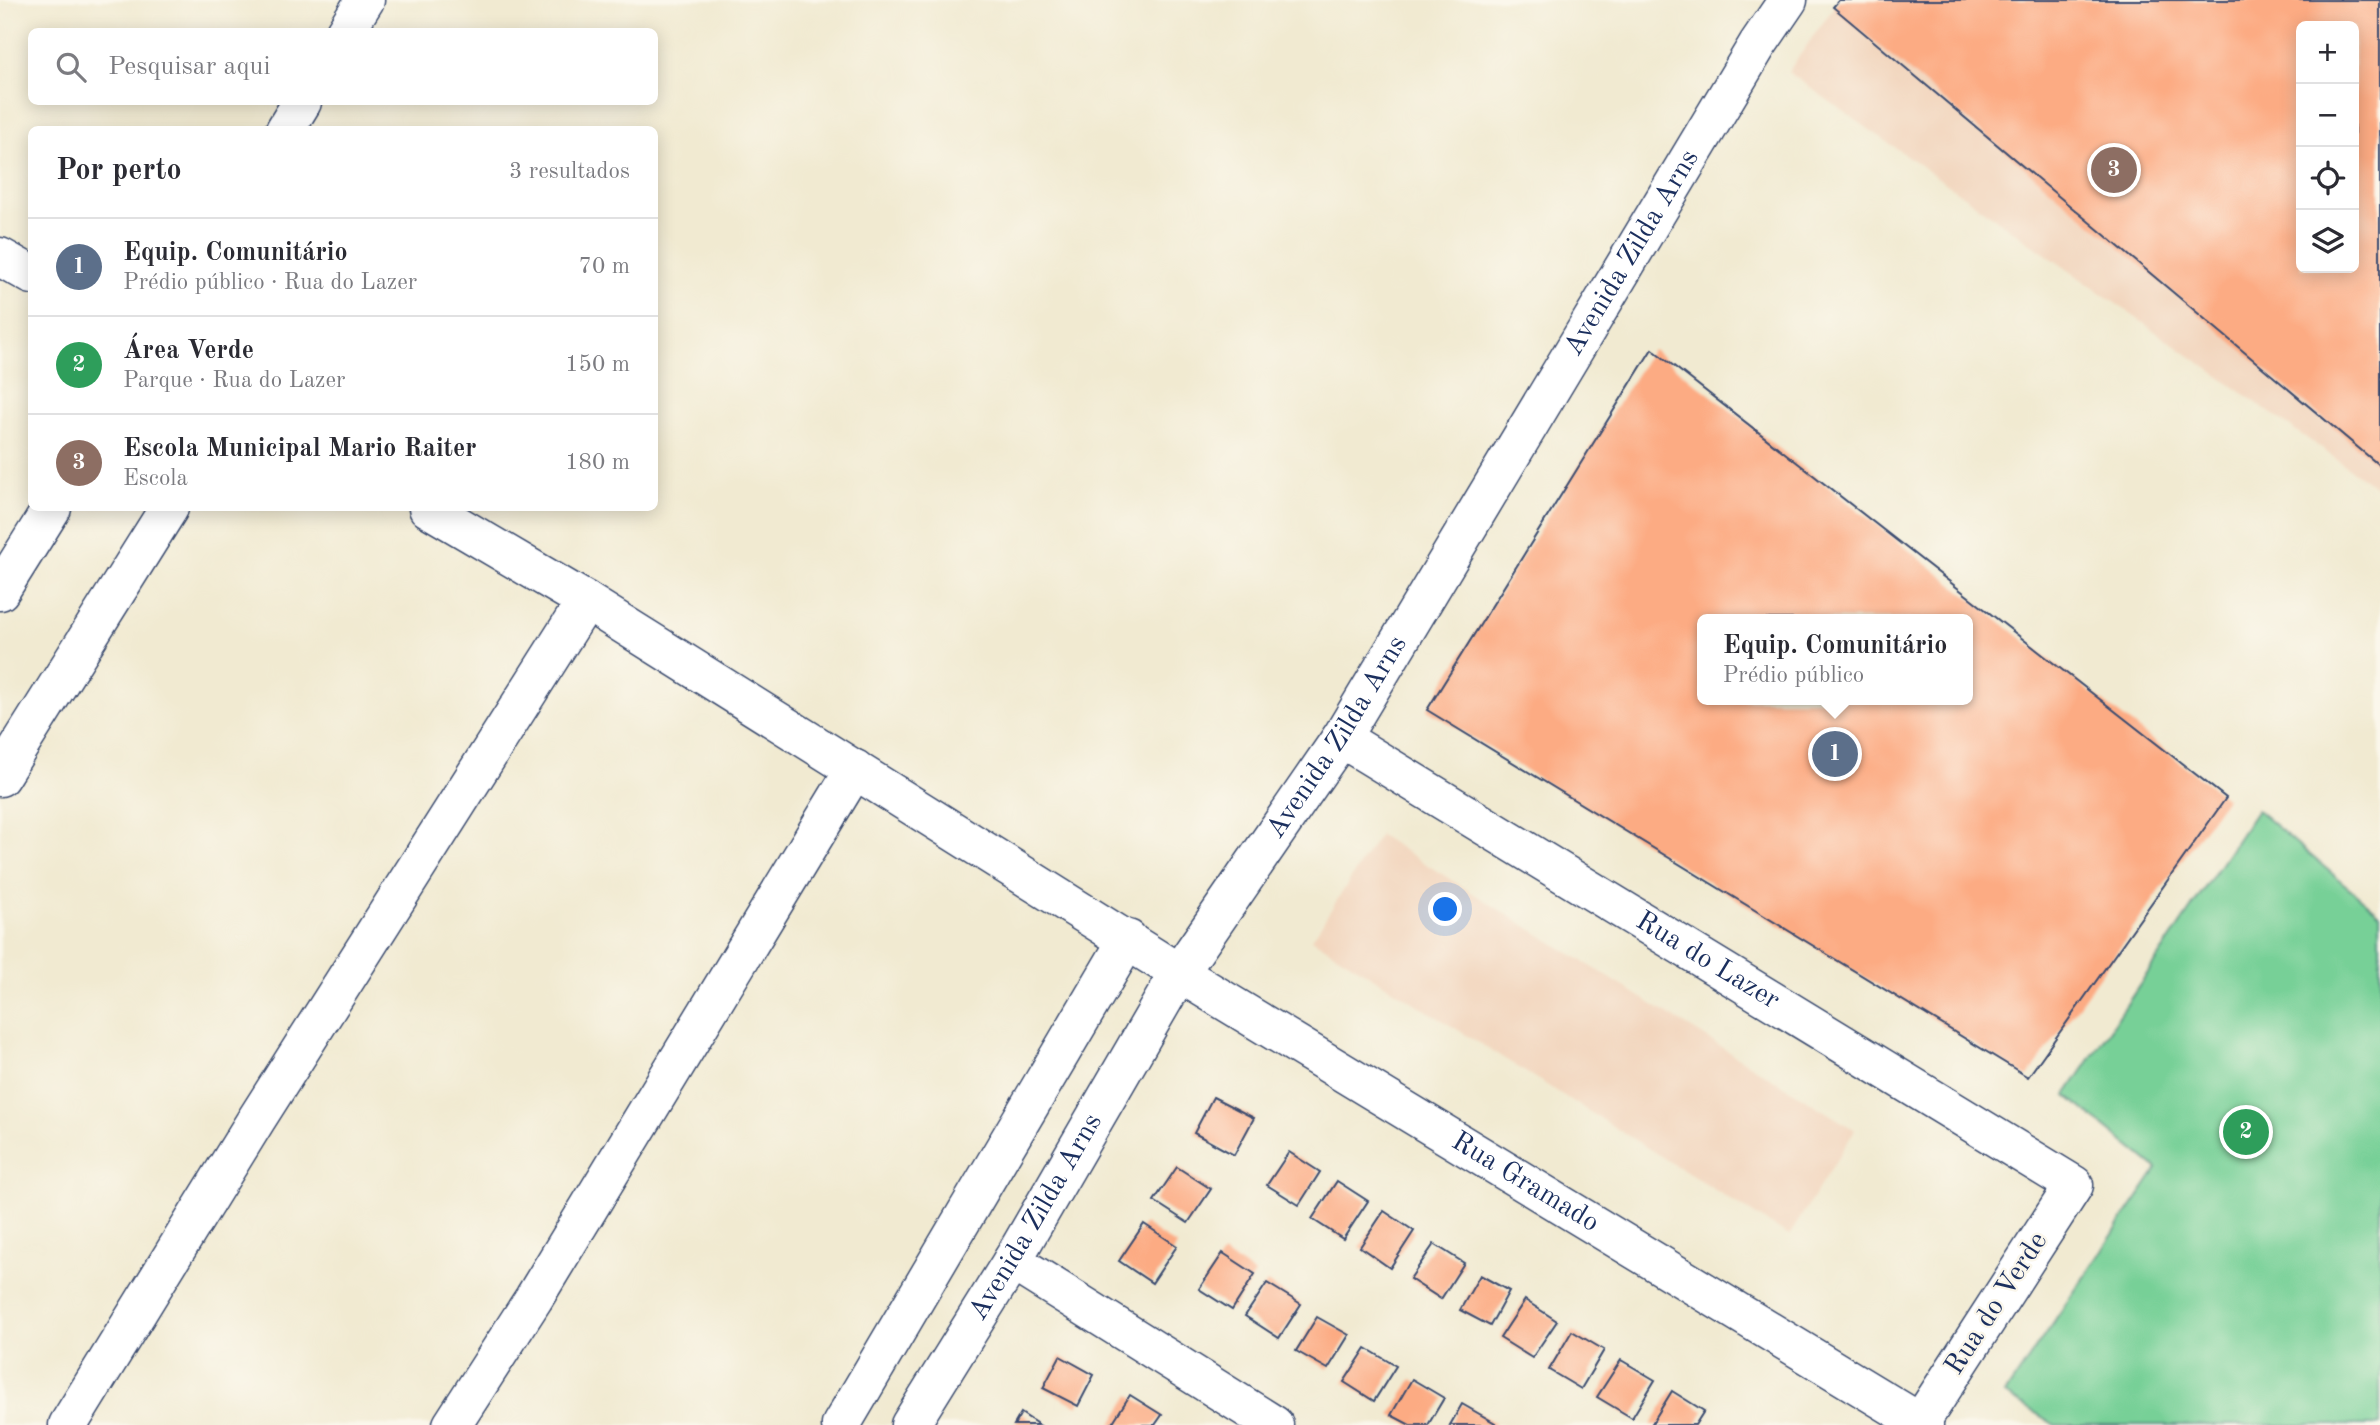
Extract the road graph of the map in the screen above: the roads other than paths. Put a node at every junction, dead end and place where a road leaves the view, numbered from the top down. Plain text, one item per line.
1 (365, 0) edge
2 (1756, 0) edge
3 (1787, 0) edge
4 (348, 28) edge
5 (1758, 44) junction
6 (301, 105) edge
7 (288, 126) edge
8 (0, 257) edge
9 (28, 273) edge
10 (50, 511) edge
11 (167, 511) edge
12 (433, 511) edge
13 (0, 591) edge
14 (586, 601) junction
15 (1341, 738) junction
16 (855, 769) junction
17 (0, 777) edge
18 (1128, 939) junction
19 (1180, 973) junction
20 (2074, 1185) joint
21 (1012, 1261) junction
22 (1922, 1424) edge
23 (68, 1425) edge
24 (453, 1425) edge
25 (841, 1425) edge
26 (910, 1425) edge
27 (1274, 1425) edge

1 - 4 street
2 - 5 street
3 - 5 street, Avenida Zilda Arns
5 - 15 street, Avenida Zilda Arns
6 - 7 street
8 - 9 street
10 - 13 street
11 - 17 street
12 - 14 street, Rua Gramado
14 - 16 street, Rua Gramado
14 - 23 street
15 - 19 street, Avenida Zilda Arns
15 - 20 street, Rua do Lazer
16 - 18 street, Rua Gramado
16 - 24 street
18 - 19 street, Rua Gramado
18 - 25 street
19 - 21 street, Avenida Zilda Arns
19 - 22 street, Rua Gramado
20 - 22 street, Rua do Verde
21 - 26 street, Avenida Zilda Arns
21 - 27 street

